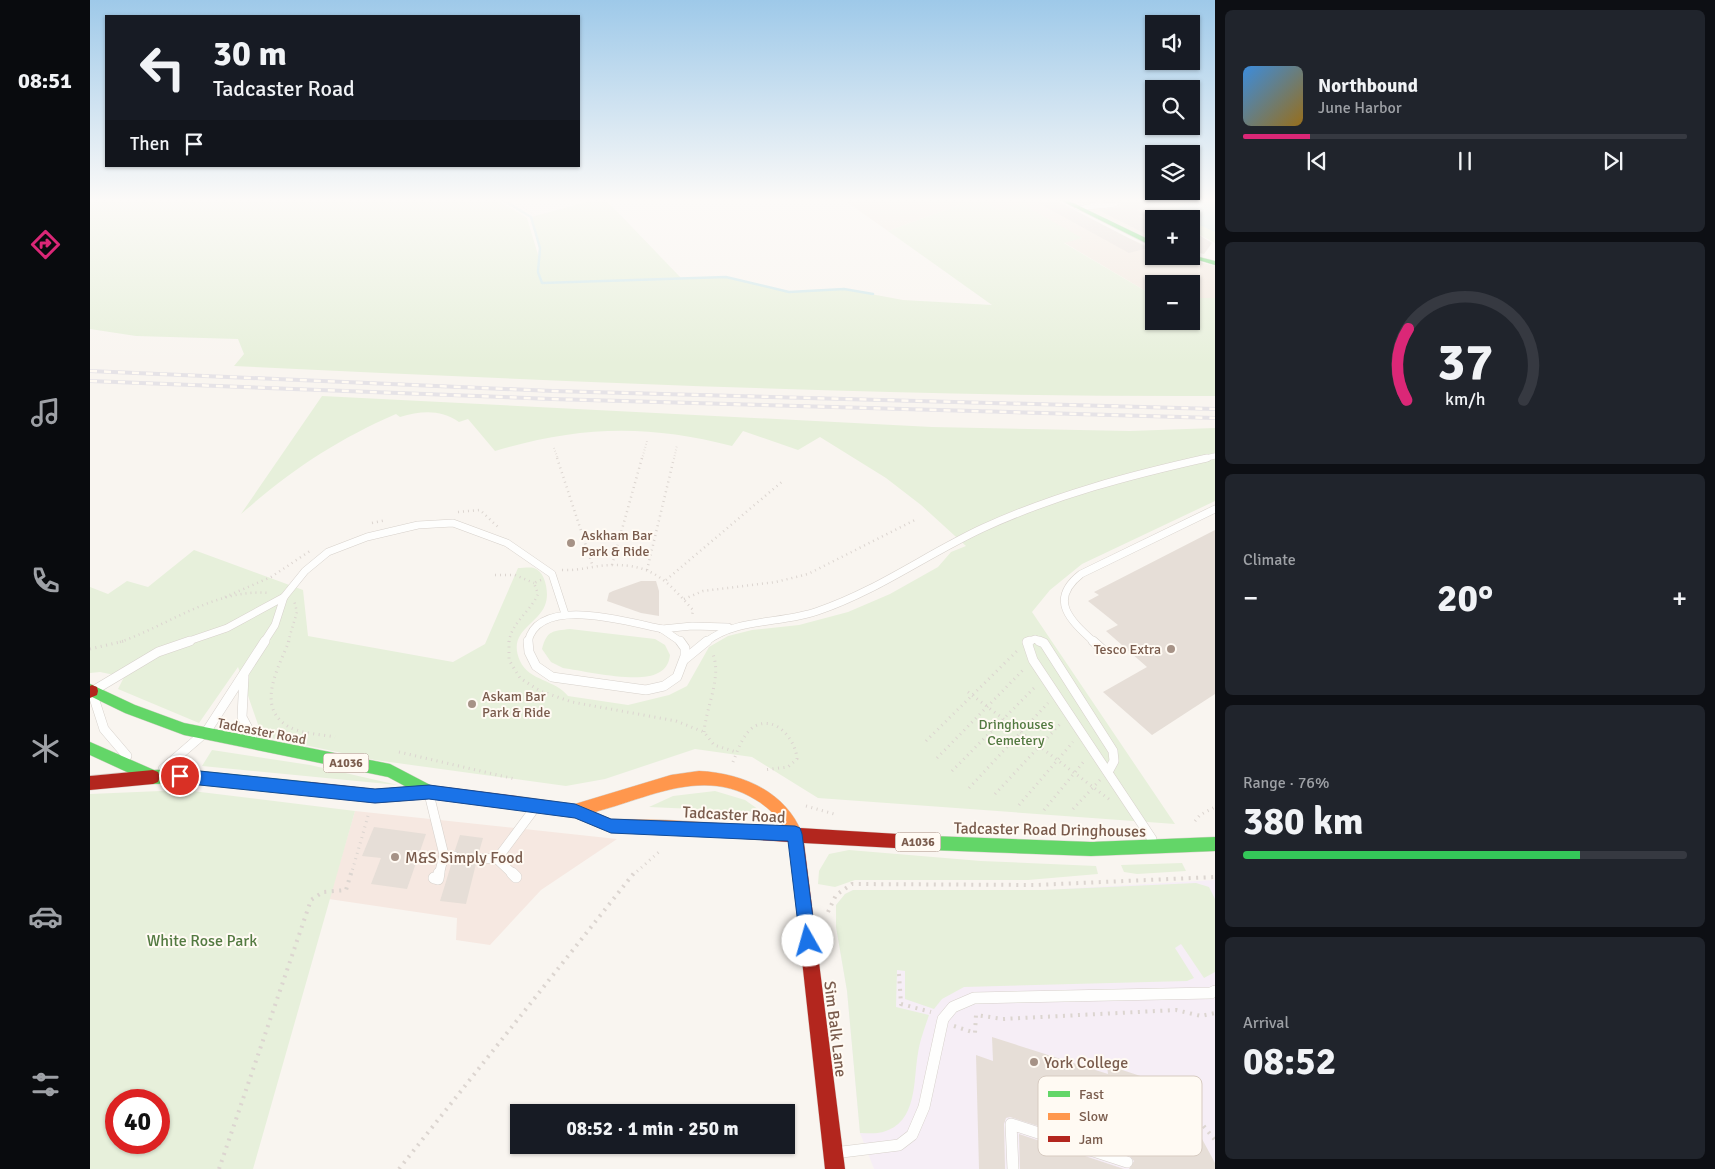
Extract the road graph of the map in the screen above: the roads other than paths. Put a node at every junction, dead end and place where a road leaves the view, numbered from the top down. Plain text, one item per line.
1 (1200, 259) edge
2 (1215, 263) edge
3 (1215, 456) edge
4 (1215, 509) edge
5 (284, 597) junction
6 (565, 614) junction
7 (732, 628) junction
8 (662, 629) junction
9 (1104, 650) dead end
10 (686, 660) junction
11 (244, 674) junction
12 (91, 691) edge
13 (204, 734) junction
14 (259, 746) junction
15 (90, 748) edge
16 (138, 770) junction
17 (1108, 772) junction
18 (153, 776) junction
19 (90, 783) edge
20 (429, 792) junction
21 (536, 806) junction
22 (575, 811) junction
23 (795, 834) junction
24 (1211, 844) edge
25 (1157, 847) junction
26 (478, 858) dead end
27 (497, 859) junction
28 (516, 877) dead end
29 (434, 878) dead end
30 (1215, 991) edge
31 (1038, 1133) edge
32 (834, 1154) junction
33 (1109, 1156) edge
34 (1127, 1162) dead end
35 (835, 1169) edge
36 (1013, 1169) edge

1 - 2 main road
3 - 7 lane
4 - 9 lane
5 - 6 lane
5 - 11 lane
5 - 12 lane
6 - 8 lane
6 - 10 lane
7 - 8 lane
7 - 10 lane
8 - 10 lane
11 - 13 lane
11 - 14 lane
12 - 13 main road, Tadcaster Road / A1036
12 - 16 lane
13 - 14 main road, Tadcaster Road / A1036
13 - 18 lane
14 - 20 main road, Tadcaster Road / A1036
15 - 16 main road, Tadcaster Road / A1036
16 - 18 main road, Tadcaster Road / A1036
17 - 17 lane
17 - 25 lane
18 - 19 main road
18 - 20 main road, Tadcaster Road / A1036
20 - 21 main road, Tadcaster Road / A1036
20 - 29 lane
21 - 22 main road, Tadcaster Road / A1036
21 - 27 lane
22 - 23 main road, Tadcaster Road / A1036, bridge
22 - 23 main road, Tadcaster Road / A1036
23 - 25 main road, Tadcaster Road Dringhouses / A1036
23 - 32 main road, Sim Balk Lane
24 - 25 main road, Tadcaster Road Dringhouses / A1036
26 - 27 lane
27 - 28 lane
30 - 32 lane
31 - 36 lane
32 - 35 main road, Sim Balk Lane
33 - 34 lane

